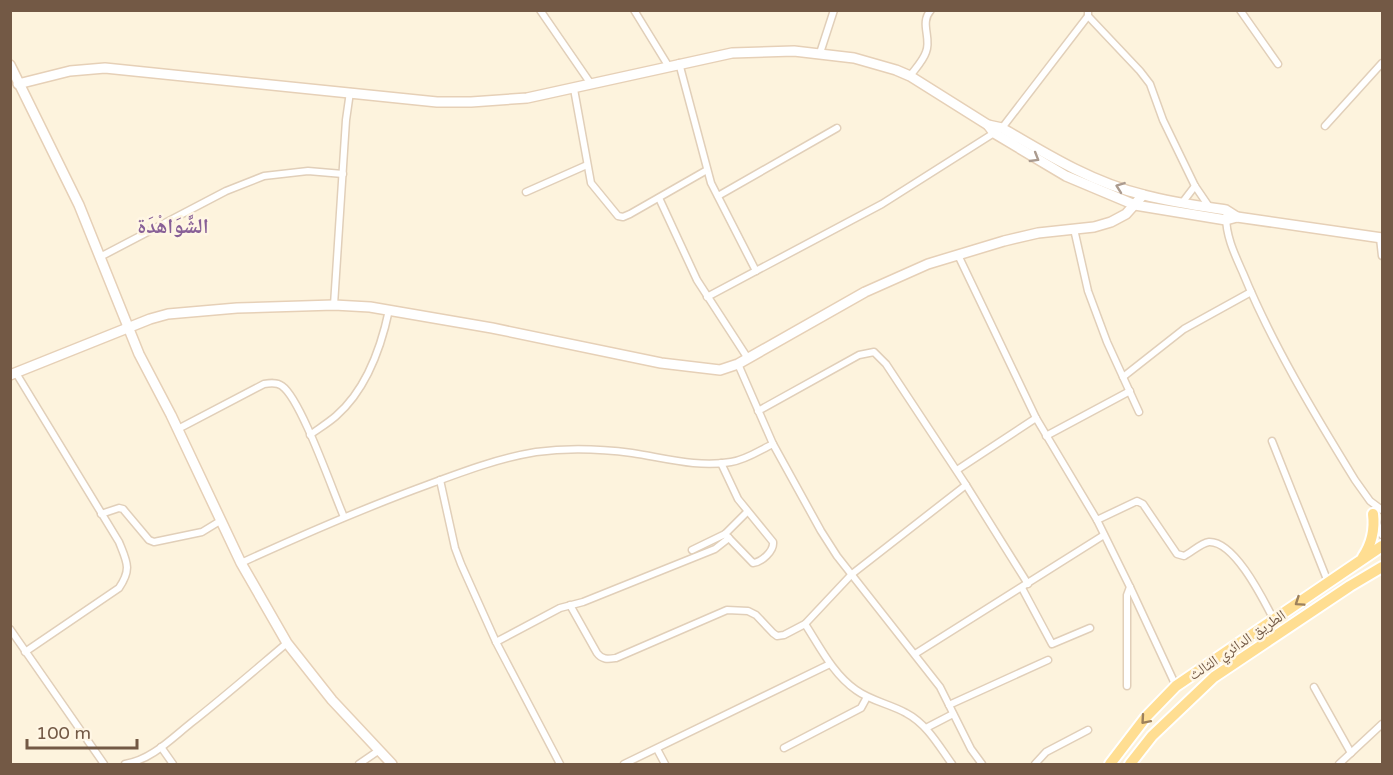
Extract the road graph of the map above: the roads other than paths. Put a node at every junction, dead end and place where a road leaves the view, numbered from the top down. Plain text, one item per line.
1 (540, 10) edge
2 (634, 10) edge
3 (834, 10) edge
4 (931, 10) edge
5 (1240, 10) edge
6 (1088, 13) edge
7 (820, 53) junction
8 (679, 63) junction
9 (1383, 63) edge
10 (1278, 64) dead end
11 (10, 65) edge
12 (669, 67) junction
13 (910, 76) junction
14 (591, 84) junction
15 (14, 85) edge
16 (574, 89) junction
17 (350, 92) junction
18 (1325, 126) dead end
19 (837, 128) dead end
20 (998, 130) junction
21 (587, 165) junction
22 (707, 170) junction
23 (343, 174) junction
24 (1195, 186) junction
25 (526, 192) dead end
26 (1143, 195) junction
27 (718, 196) junction
28 (659, 198) junction
29 (1182, 203) junction
30 (1135, 205) junction
31 (1210, 208) junction
32 (1226, 215) junction
33 (1074, 229) junction
34 (1381, 238) edge
35 (958, 255) junction
36 (1383, 256) edge
37 (100, 257) junction
38 (756, 270) junction
39 (1251, 292) junction
40 (707, 297) junction
41 (334, 305) junction
42 (389, 310) junction
43 (130, 328) junction
44 (747, 357) junction
45 (738, 364) junction
46 (13, 374) edge
47 (1123, 376) junction
48 (1130, 391) junction
49 (758, 411) junction
50 (1139, 412) dead end
51 (1036, 418) junction
52 (178, 429) junction
53 (310, 435) junction
54 (1046, 436) junction
55 (1272, 441) dead end
56 (773, 444) junction
57 (722, 464) junction
58 (957, 470) junction
59 (440, 480) junction
60 (966, 485) junction
61 (747, 512) junction
62 (1378, 512) edge
63 (101, 514) junction
64 (344, 517) junction
65 (1097, 520) junction
66 (220, 521) junction
67 (1104, 535) junction
68 (1383, 535) edge
69 (727, 536) junction
70 (1383, 546) edge
71 (692, 550) dead end
72 (241, 563) junction
73 (1356, 563) junction
74 (1383, 567) edge
75 (852, 574) junction
76 (1383, 578) edge
77 (1363, 579) junction
78 (1328, 582) junction
79 (1025, 586) junction
80 (1130, 586) junction
81 (570, 605) junction
82 (1274, 620) junction
83 (806, 624) junction
84 (1090, 628) dead end
85 (10, 629) edge
86 (496, 642) junction
87 (287, 643) junction
88 (25, 652) junction
89 (915, 654) junction
90 (1048, 660) dead end
91 (830, 664) junction
92 (1127, 686) dead end
93 (1176, 686) junction
94 (1314, 687) dead end
95 (867, 698) junction
96 (949, 705) junction
97 (953, 714) junction
98 (1383, 724) edge
99 (926, 728) junction
100 (1089, 730) dead end
101 (161, 747) junction
102 (784, 748) dead end
103 (657, 749) junction
104 (378, 751) junction
105 (1351, 753) junction
106 (104, 765) edge
107 (125, 765) edge
108 (172, 765) edge
109 (359, 765) edge
110 (392, 765) edge
111 (560, 765) edge
112 (624, 765) edge
113 (665, 765) edge
114 (952, 765) edge
115 (982, 765) edge
116 (1035, 765) edge
117 (1110, 765) edge
118 (1130, 765) edge
119 (1339, 765) edge

1 - 14 street
2 - 12 street
3 - 7 street
4 - 13 street
5 - 10 street
6 - 20 street
6 - 24 street
7 - 8 street
7 - 13 street
8 - 12 street
8 - 22 street
9 - 18 street
11 - 15 street
12 - 14 street
13 - 20 street
14 - 16 street
15 - 17 street
15 - 37 street
16 - 17 street
16 - 21 street
17 - 23 street
19 - 27 street
26 -> 20 street
20 -> 30 street
20 - 38 street
21 - 25 street
21 - 28 street
22 - 27 street
22 - 28 street
23 - 37 street
23 - 41 street
24 - 29 street
24 - 31 street
26 - 29 street
26 - 30 street
27 - 38 street
28 - 40 street
29 - 31 street
30 - 32 street
30 - 33 street
31 - 32 street
32 - 34 street
32 - 39 street
33 - 35 street
33 - 47 street
34 - 36 street
35 - 44 street
35 - 51 street
37 - 43 street
38 - 40 street
39 - 47 street
39 - 62 street
40 - 44 street
41 - 42 street
41 - 43 street
42 - 45 street
42 - 53 street
43 - 46 street
43 - 52 street
44 - 45 street
45 - 49 street
46 - 63 street
47 - 48 street
48 - 50 street
48 - 54 street
49 - 56 street
49 - 58 street
51 - 54 street
51 - 58 street
52 - 53 street
52 - 66 street
53 - 64 street
54 - 65 street
55 - 78 street
56 - 57 street
56 - 75 street
57 - 59 street
57 - 61 street
58 - 60 street
59 - 64 street
59 - 86 street
60 - 75 street
60 - 79 street
61 - 69 street
61 - 69 street
62 - 68 street
62 - 73 main road
63 - 66 street
63 - 88 street
64 - 72 street
65 - 67 street
65 - 82 street
66 - 72 street
67 - 79 street
67 - 80 street
69 - 71 street
69 - 81 street
70 - 73 main road, الطريق الدائري الثالث
72 - 87 street
73 - 78 main road, الطريق الدائري الثالث
74 - 77 main road, الطريق الدائري الثالث
75 - 83 street
75 - 89 street
76 - 77 main road
77 - 118 main road, الطريق الدائري الثالث
78 -> 82 main road, الطريق الدائري الثالث
79 - 84 street
79 - 89 street
80 - 92 street
80 - 93 street
81 - 83 street
81 - 86 street
82 - 93 main road, الطريق الدائري الثالث
83 - 91 street
85 - 88 street
86 - 111 street
87 - 101 street
87 - 104 street
88 - 106 street
89 - 96 street
90 - 96 street
91 - 95 street
91 - 103 street
93 -> 117 main road, الطريق الدائري الثالث
94 - 105 street
95 - 99 street
95 - 102 street
96 - 97 street
97 - 99 street
97 - 115 street
98 - 105 street
99 - 114 street
100 - 116 street
101 - 107 street
101 - 108 street
103 - 112 street
103 - 113 street
104 - 109 street
104 - 110 street
105 - 119 street

